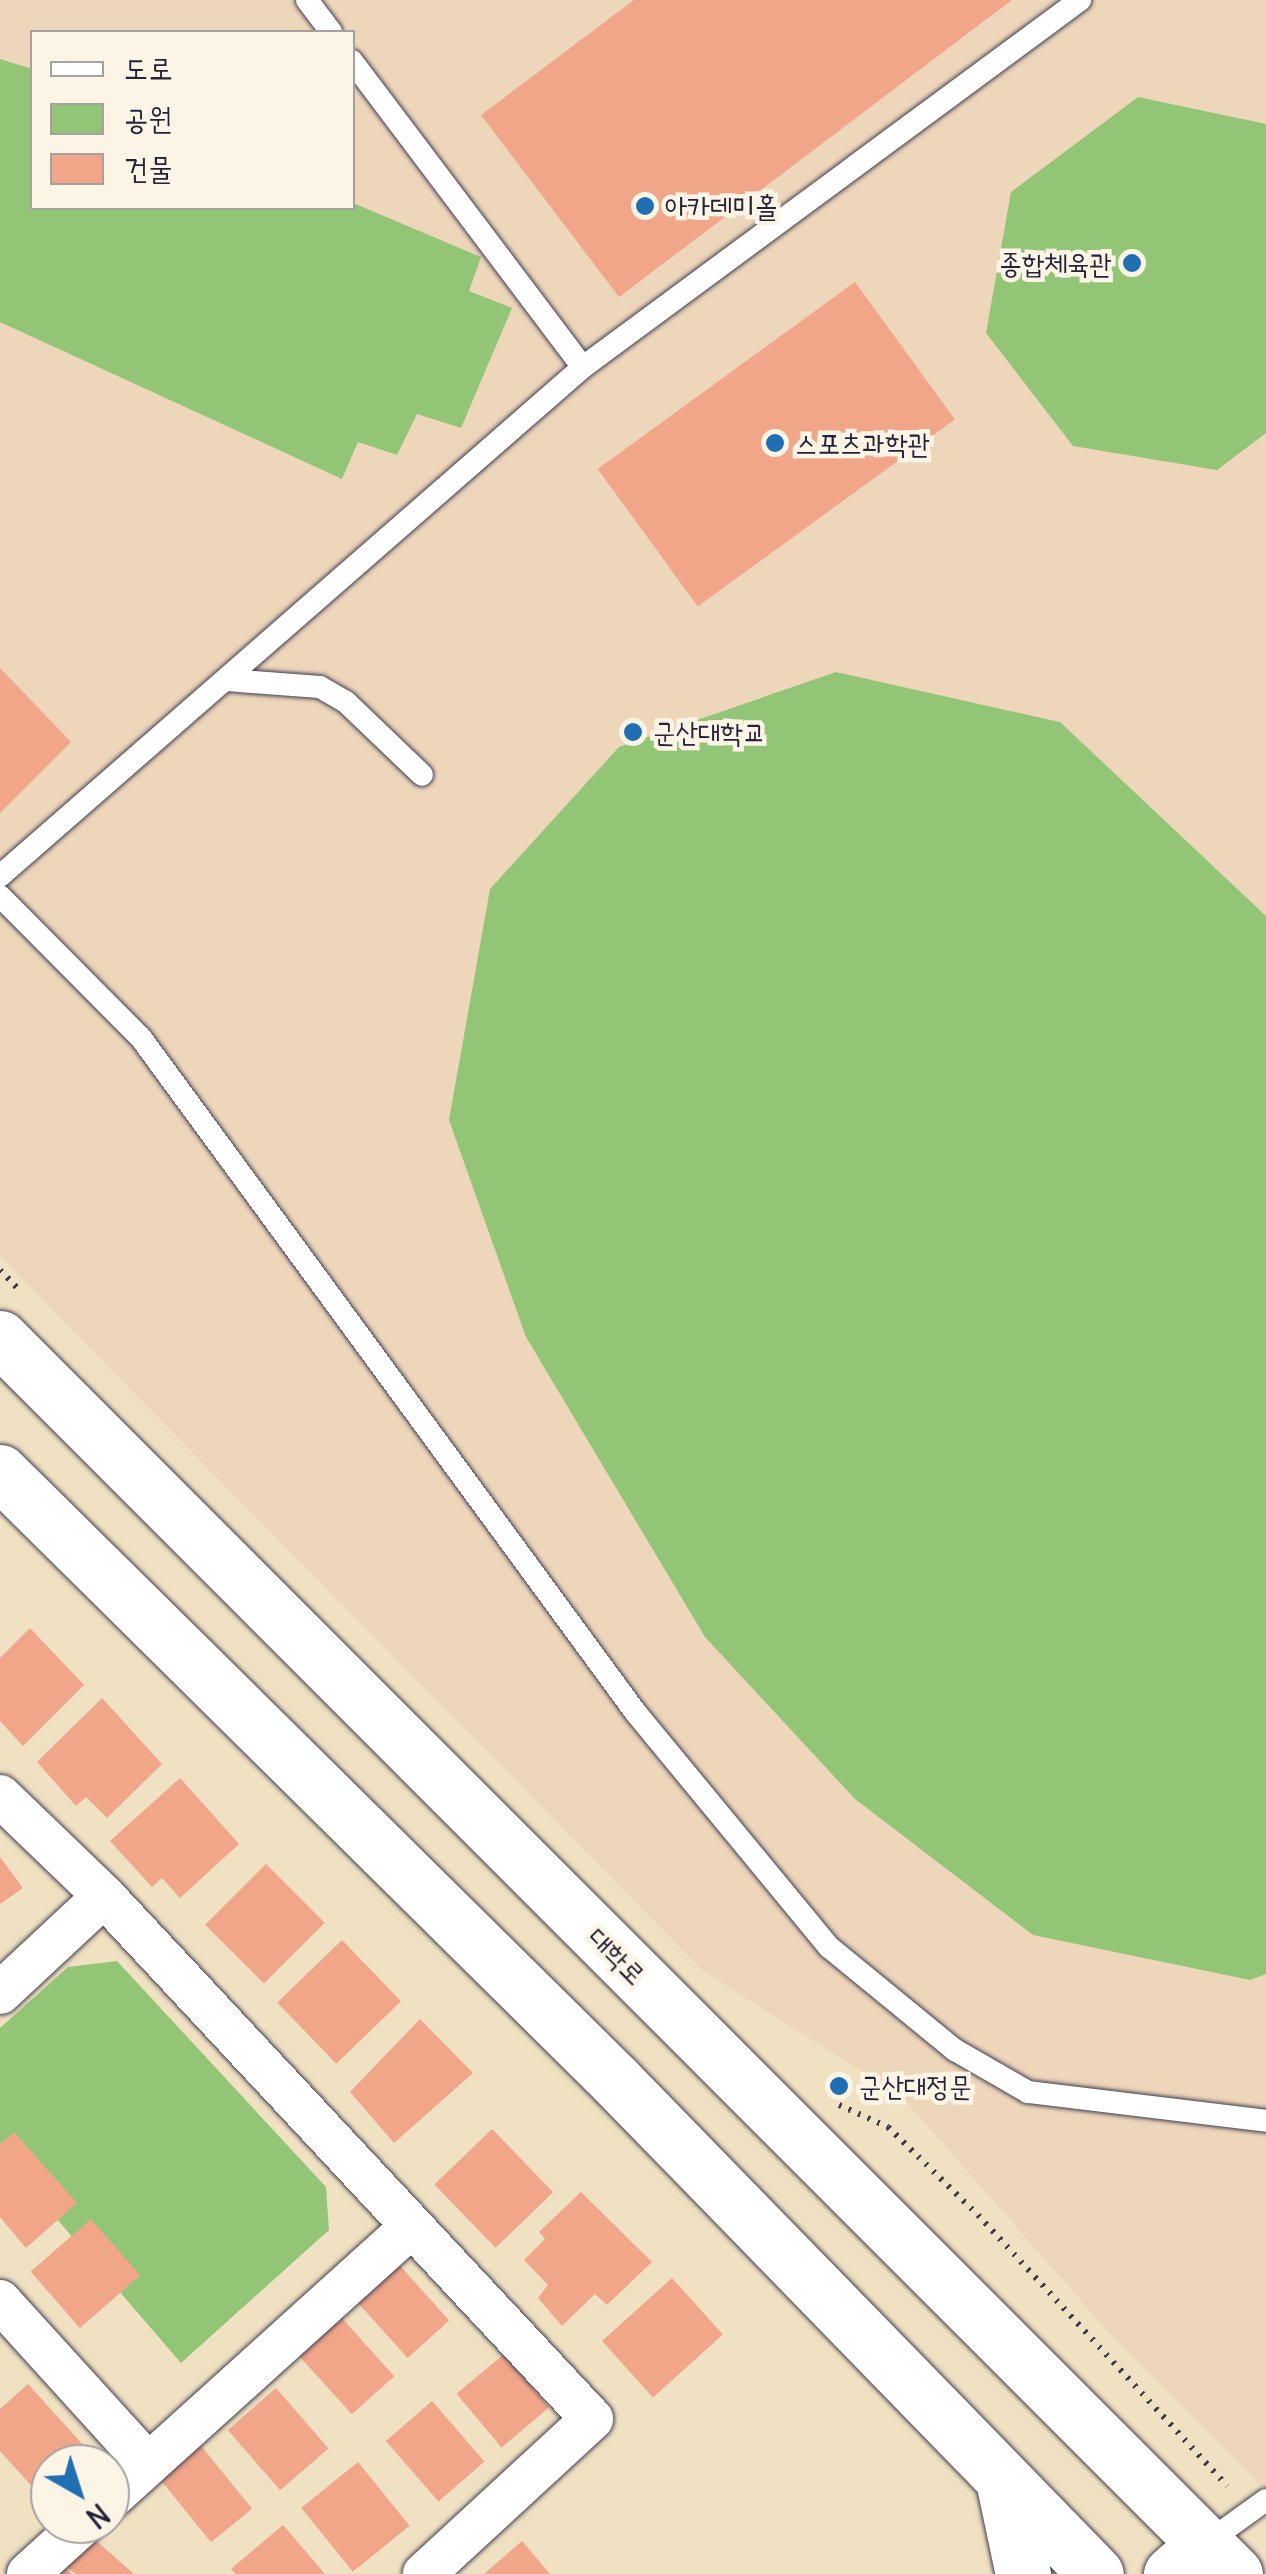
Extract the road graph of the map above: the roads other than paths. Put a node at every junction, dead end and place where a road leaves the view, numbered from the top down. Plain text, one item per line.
1 (307, 0) edge
2 (1080, 0) edge
3 (330, 30) edge
4 (355, 65) edge
5 (583, 366) junction
6 (226, 680) junction
7 (422, 774) dead end
8 (0, 876) edge
9 (0, 896) edge
10 (0, 1338) edge
11 (0, 1472) edge
12 (0, 1796) edge
13 (104, 1896) junction
14 (0, 1993) edge
15 (1266, 2121) edge
16 (410, 2228) junction
17 (0, 2302) edge
18 (148, 2464) junction
19 (1002, 2477) junction
20 (130, 2481) edge
21 (1266, 2500) edge
22 (60, 2544) edge
23 (1204, 2564) edge
24 (28, 2574) edge
25 (424, 2574) edge
26 (1023, 2574) edge
27 (1096, 2574) edge

1 - 3 lane
2 - 5 lane
4 - 5 lane
5 - 6 lane
6 - 7 lane
6 - 8 lane
9 - 15 lane
10 - 23 street, 대학로
11 - 19 street
12 - 13 street
13 - 14 street
13 - 16 street
16 - 18 street
16 - 25 street
17 - 18 street
18 - 20 street
19 - 26 street
19 - 27 street
21 - 23 lane
22 - 24 street

